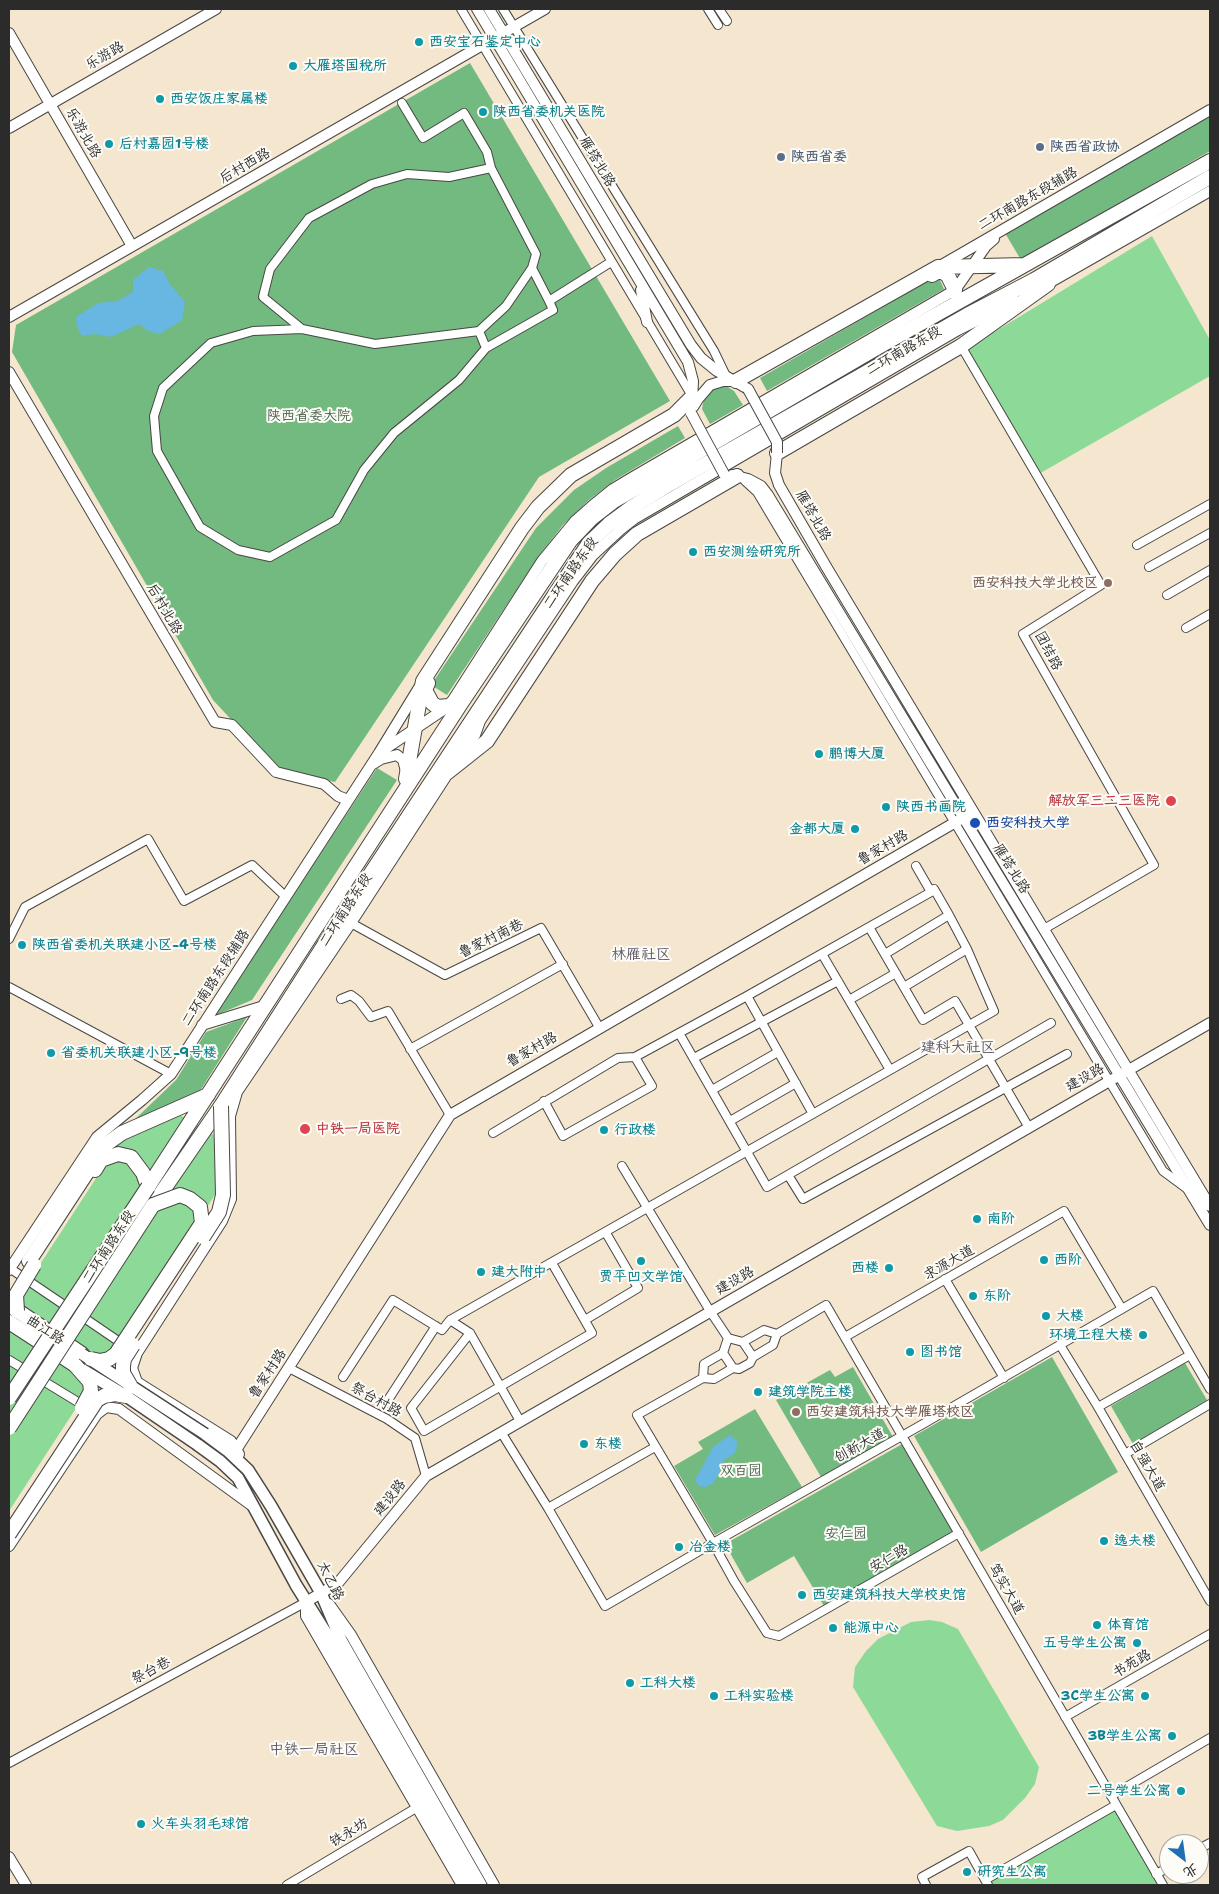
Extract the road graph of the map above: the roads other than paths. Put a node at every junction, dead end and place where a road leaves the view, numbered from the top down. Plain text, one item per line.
1 (216, 9) edge
2 (461, 9) edge
3 (477, 9) edge
4 (489, 9) edge
5 (503, 9) edge
6 (545, 9) edge
7 (708, 9) edge
8 (719, 9) edge
9 (726, 21) dead end
10 (718, 25) dead end
11 (514, 27) junction
12 (9, 33) edge
13 (499, 35) junction
14 (483, 45) junction
15 (402, 103) dead end
16 (51, 104) junction
17 (1210, 110) edge
18 (9, 128) edge
19 (1210, 161) edge
20 (491, 168) junction
21 (1210, 177) edge
22 (1210, 191) edge
23 (1006, 228) junction
24 (132, 246) junction
25 (611, 262) junction
26 (1028, 265) junction
27 (938, 267) junction
28 (971, 267) junction
29 (532, 268) junction
30 (640, 284) junction
31 (1048, 284) junction
32 (955, 290) junction
33 (549, 301) junction
34 (942, 313) junction
35 (9, 318) edge
36 (647, 322) junction
37 (302, 329) junction
38 (479, 331) junction
39 (961, 346) junction
40 (486, 348) junction
41 (9, 372) edge
42 (737, 382) junction
43 (692, 397) junction
44 (691, 413) junction
45 (777, 453) junction
46 (734, 476) junction
47 (1210, 504) edge
48 (1210, 533) edge
49 (1138, 545) dead end
50 (1149, 567) dead end
51 (1210, 570) edge
52 (1167, 595) dead end
53 (1210, 614) edge
54 (1186, 628) dead end
55 (423, 681) junction
56 (460, 698) junction
57 (470, 721) junction
58 (415, 730) junction
59 (475, 735) junction
60 (379, 753) junction
61 (371, 765) junction
62 (450, 771) junction
63 (406, 778) junction
64 (424, 791) junction
65 (348, 800) junction
66 (388, 817) junction
67 (964, 818) junction
68 (916, 866) dead end
69 (931, 892) junction
70 (285, 896) junction
71 (949, 915) junction
72 (351, 923) junction
73 (869, 927) junction
74 (1044, 929) junction
75 (9, 939) edge
76 (967, 949) junction
77 (822, 954) junction
78 (885, 954) junction
79 (563, 964) junction
80 (896, 973) junction
81 (838, 981) junction
82 (9, 987) edge
83 (904, 987) junction
84 (747, 996) junction
85 (341, 999) dead end
86 (849, 1000) junction
87 (268, 1005) junction
88 (761, 1021) junction
89 (1051, 1023) dead end
90 (1210, 1023) edge
91 (202, 1025) junction
92 (969, 1025) junction
93 (599, 1027) junction
94 (679, 1033) junction
95 (410, 1049) junction
96 (778, 1052) junction
97 (1067, 1054) dead end
98 (635, 1057) junction
99 (694, 1058) junction
100 (989, 1059) junction
101 (890, 1070) junction
102 (242, 1072) junction
103 (171, 1074) junction
104 (1118, 1075) junction
105 (796, 1083) junction
106 (1006, 1088) junction
107 (712, 1090) junction
108 (236, 1092) junction
109 (208, 1095) junction
110 (544, 1101) junction
111 (221, 1106) junction
112 (813, 1114) junction
113 (450, 1115) junction
114 (730, 1121) junction
115 (1028, 1126) junction
116 (493, 1133) dead end
117 (747, 1152) junction
118 (622, 1166) dead end
119 (788, 1175) junction
120 (148, 1186) junction
121 (153, 1205) junction
122 (1210, 1206) edge
123 (648, 1209) junction
124 (1210, 1225) edge
125 (606, 1233) junction
126 (552, 1263) junction
127 (10, 1269) edge
128 (945, 1280) junction
129 (9, 1287) edge
130 (1122, 1309) junction
131 (710, 1311) junction
132 (12, 1319) edge
133 (450, 1320) junction
134 (585, 1320) junction
135 (436, 1326) junction
136 (470, 1333) junction
137 (777, 1334) junction
138 (846, 1337) junction
139 (728, 1338) junction
140 (743, 1342) junction
141 (1060, 1346) junction
142 (136, 1353) junction
143 (723, 1353) junction
144 (1190, 1355) junction
145 (753, 1357) junction
146 (83, 1359) junction
147 (9, 1360) edge
148 (289, 1368) junction
149 (733, 1368) junction
150 (1210, 1369) edge
151 (1201, 1374) junction
152 (343, 1377) dead end
153 (703, 1378) junction
154 (1004, 1378) junction
155 (501, 1387) junction
156 (131, 1388) junction
157 (1210, 1389) edge
158 (9, 1398) edge
159 (386, 1403) dead end
160 (1210, 1404) edge
161 (1098, 1407) junction
162 (119, 1409) junction
163 (97, 1414) junction
164 (520, 1421) junction
165 (9, 1428) edge
166 (501, 1432) junction
167 (903, 1436) junction
168 (655, 1447) junction
169 (236, 1450) junction
170 (1125, 1454) junction
171 (248, 1470) junction
172 (426, 1476) junction
173 (251, 1505) junction
174 (548, 1508) junction
175 (9, 1520) edge
176 (959, 1533) junction
177 (9, 1534) edge
178 (713, 1543) junction
179 (9, 1546) edge
180 (321, 1593) junction
181 (1210, 1601) edge
182 (306, 1602) junction
183 (1210, 1634) edge
184 (1065, 1717) junction
185 (1210, 1738) edge
186 (9, 1763) edge
187 (1111, 1796) junction
188 (421, 1805) junction
189 (1116, 1805) junction
190 (9, 1857) edge
191 (1159, 1872) edge
192 (1156, 1874) junction
193 (987, 1883) edge
194 (26, 1885) edge
195 (287, 1885) edge
196 (462, 1885) edge
197 (472, 1885) edge
198 (481, 1885) edge
199 (494, 1885) edge
200 (926, 1885) edge
201 (1163, 1885) edge

1 - 16 main road, 乐游路
2 - 14 street
3 - 13 main road, 雁塔北路
4 - 13 main road, 雁塔北路
5 - 11 street
6 - 11 main road, 后村西路
7 - 10 street
8 - 9 street
11 - 13 main road, 后村西路
11 - 42 street
12 - 16 main road, 乐游北路
13 - 14 main road, 后村西路
13 - 30 main road, 雁塔北路
13 - 42 main road, 雁塔北路
14 - 24 main road, 后村西路
14 - 25 street
15 - 20 street
16 - 18 main road, 乐游路
16 - 24 main road, 乐游北路
17 - 23 main road, 二环南路东段辅路
19 - 26 highway, 二环南路东段
20 - 29 street
20 - 37 street
21 - 57 highway, 二环南路东段
22 - 31 main road
23 - 27 main road, 二环南路东段辅路
23 - 28 main road
24 - 35 main road, 后村西路
25 - 33 street
25 - 36 street
26 - 28 highway
26 - 34 highway, 二环南路东段
27 - 28 highway
27 - 42 highway
28 - 32 main road
29 - 33 street
29 - 38 street
30 - 36 main road
30 - 43 main road, 雁塔北路
31 - 39 highway
31 - 59 main road
32 - 34 main road
32 - 42 highway
32 - 56 main road
33 - 40 street
34 - 56 highway, 二环南路东段
36 - 43 street
37 - 38 street
37 - 40 street
38 - 40 street
39 - 45 highway
39 - 74 street, 团结路
41 - 65 main road, 后村北路
42 - 44 main road
42 - 45 main road, 雁塔北路, bridge
43 - 44 main road, 雁塔北路
43 - 55 highway
44 - 46 main road, bridge
44 - 56 highway
45 - 67 main road, 雁塔北路
46 - 59 highway
46 - 62 highway
46 - 67 main road, 雁塔北路
47 - 49 street
48 - 50 street
51 - 52 street
53 - 54 street
55 - 58 highway
55 - 60 main road, 二环南路东段辅路
56 - 58 main road
56 - 63 highway
56 - 66 highway
57 - 59 highway
57 - 62 main road
57 - 64 highway, 二环南路东段
58 - 60 main road
58 - 63 highway
59 - 62 main road
60 - 61 main road, 二环南路东段辅路
61 - 63 main road
61 - 65 main road, 二环南路东段辅路
62 - 64 highway
62 - 72 main road
63 - 66 highway
64 - 102 highway, 二环南路东段
65 - 70 main road, 二环南路东段辅路
66 - 87 highway, 二环南路东段
67 - 74 main road, 雁塔北路
67 - 93 main road, 鲁家村路
67 - 104 main road, 雁塔北路
68 - 69 street
69 - 71 street
69 - 73 street
70 - 75 street
70 - 91 main road, 二环南路东段辅路
71 - 76 street
71 - 78 street
72 - 79 street, 鲁家村南巷
72 - 108 main road
73 - 77 street
73 - 78 street
74 - 104 main road, 雁塔北路
76 - 83 street
76 - 92 street
77 - 81 street
77 - 84 street
78 - 80 street
79 - 93 street, 鲁家村南巷
79 - 95 street
80 - 83 street
80 - 86 street
81 - 86 street
81 - 88 street
82 - 103 street
83 - 92 street
84 - 88 street
84 - 94 street
85 - 95 street
86 - 101 street
87 - 91 main road
87 - 109 highway, 二环南路东段
88 - 96 street
88 - 99 street
89 - 100 street
90 - 104 main road, 建设路
91 - 103 main road, 二环南路东段辅路
92 - 100 street
92 - 101 street
93 - 113 main road, 鲁家村路
94 - 98 street
94 - 99 street
95 - 113 street
96 - 105 street
96 - 107 street
97 - 106 street
98 - 110 street
98 - 110 street
99 - 107 street
100 - 106 street
100 - 119 street
101 - 112 street
102 - 108 main road
102 - 111 highway, 二环南路东段
103 - 127 main road, 二环南路东段辅路
104 - 115 main road, 建设路
104 - 122 main road, 雁塔北路
104 - 124 main road, 雁塔北路
105 - 112 street
105 - 114 street
106 - 115 street
106 - 119 street
107 - 114 street
108 - 142 main road
109 - 120 highway, 二环南路东段
109 - 129 highway
110 - 116 street
111 - 121 highway, 二环南路东段, bridge
111 - 156 highway, bridge
112 - 117 street
113 - 148 main road, 鲁家村路
114 - 117 street
115 - 131 main road, 建设路
117 - 119 street
117 - 123 street
118 - 123 street
120 - 132 highway, bridge
120 - 158 highway, 二环南路东段, bridge
121 - 146 highway, bridge
121 - 165 highway, 二环南路东段, bridge
123 - 125 street
123 - 131 street
125 - 126 street
125 - 134 street
126 - 133 street
126 - 134 street
127 - 142 street
128 - 130 street, 求源大道
128 - 138 street, 求源大道
128 - 154 street
130 - 141 street, 创新大道
130 - 144 street, 创新大道
131 - 139 street
131 - 164 main road, 建设路
132 - 146 highway, 曲江路, bridge
133 - 135 street
133 - 136 street
134 - 155 street
135 - 152 street
135 - 159 street
136 - 155 street
136 - 155 street
137 - 138 street, 笃实大道
137 - 140 street
137 - 145 street
138 - 167 street, 笃实大道
139 - 140 street
139 - 143 street
140 - 145 street
141 - 154 street, 创新大道
141 - 161 street, 自强大道
142 - 156 main road
143 - 149 street
143 - 153 street
144 - 151 street
144 - 161 street
145 - 149 street
146 - 156 main road, 太乙路, bridge
146 - 156 main road, 太乙路, bridge
146 - 175 highway, 曲江路, bridge
147 - 163 street
148 - 169 main road, 鲁家村路
148 - 172 street, 祭台村路
149 - 153 street
150 - 151 street
151 - 157 street
153 - 168 street
154 - 167 street, 创新大道
155 - 164 street
156 - 162 street
156 - 169 main road
156 - 171 main road, 太乙路, bridge
156 - 173 main road, 太乙路, bridge
156 - 177 highway, bridge
160 - 170 street
161 - 170 street, 自强大道
162 - 163 main road
162 - 173 main road
163 - 179 main road
164 - 166 main road, 建设路
166 - 172 main road, 建设路
166 - 174 street
167 - 176 street, 笃实大道
167 - 178 street, 创新大道
168 - 174 street
168 - 178 street
169 - 171 main road
170 - 181 street, 自强大道
171 - 180 main road, 太乙路
172 - 180 main road, 建设路
173 - 182 main road, 太乙路
174 - 178 street, 创新大道
176 - 178 street, 安仁路
176 - 184 street, 笃实大道
180 - 182 main road, 建设路
180 - 198 main road, 太乙路
180 - 199 main road
182 - 186 street, 祭台巷
182 - 188 main road, 太乙路
183 - 184 street, 书苑路
184 - 187 street, 笃实大道
185 - 187 street
187 - 189 street, 笃实大道
188 - 195 street, 铁永坊
188 - 196 main road
188 - 197 main road, 太乙路
189 - 192 street, 笃实大道
189 - 193 street
190 - 194 main road
191 - 192 street
192 - 201 street, 笃实大道
193 - 200 street

